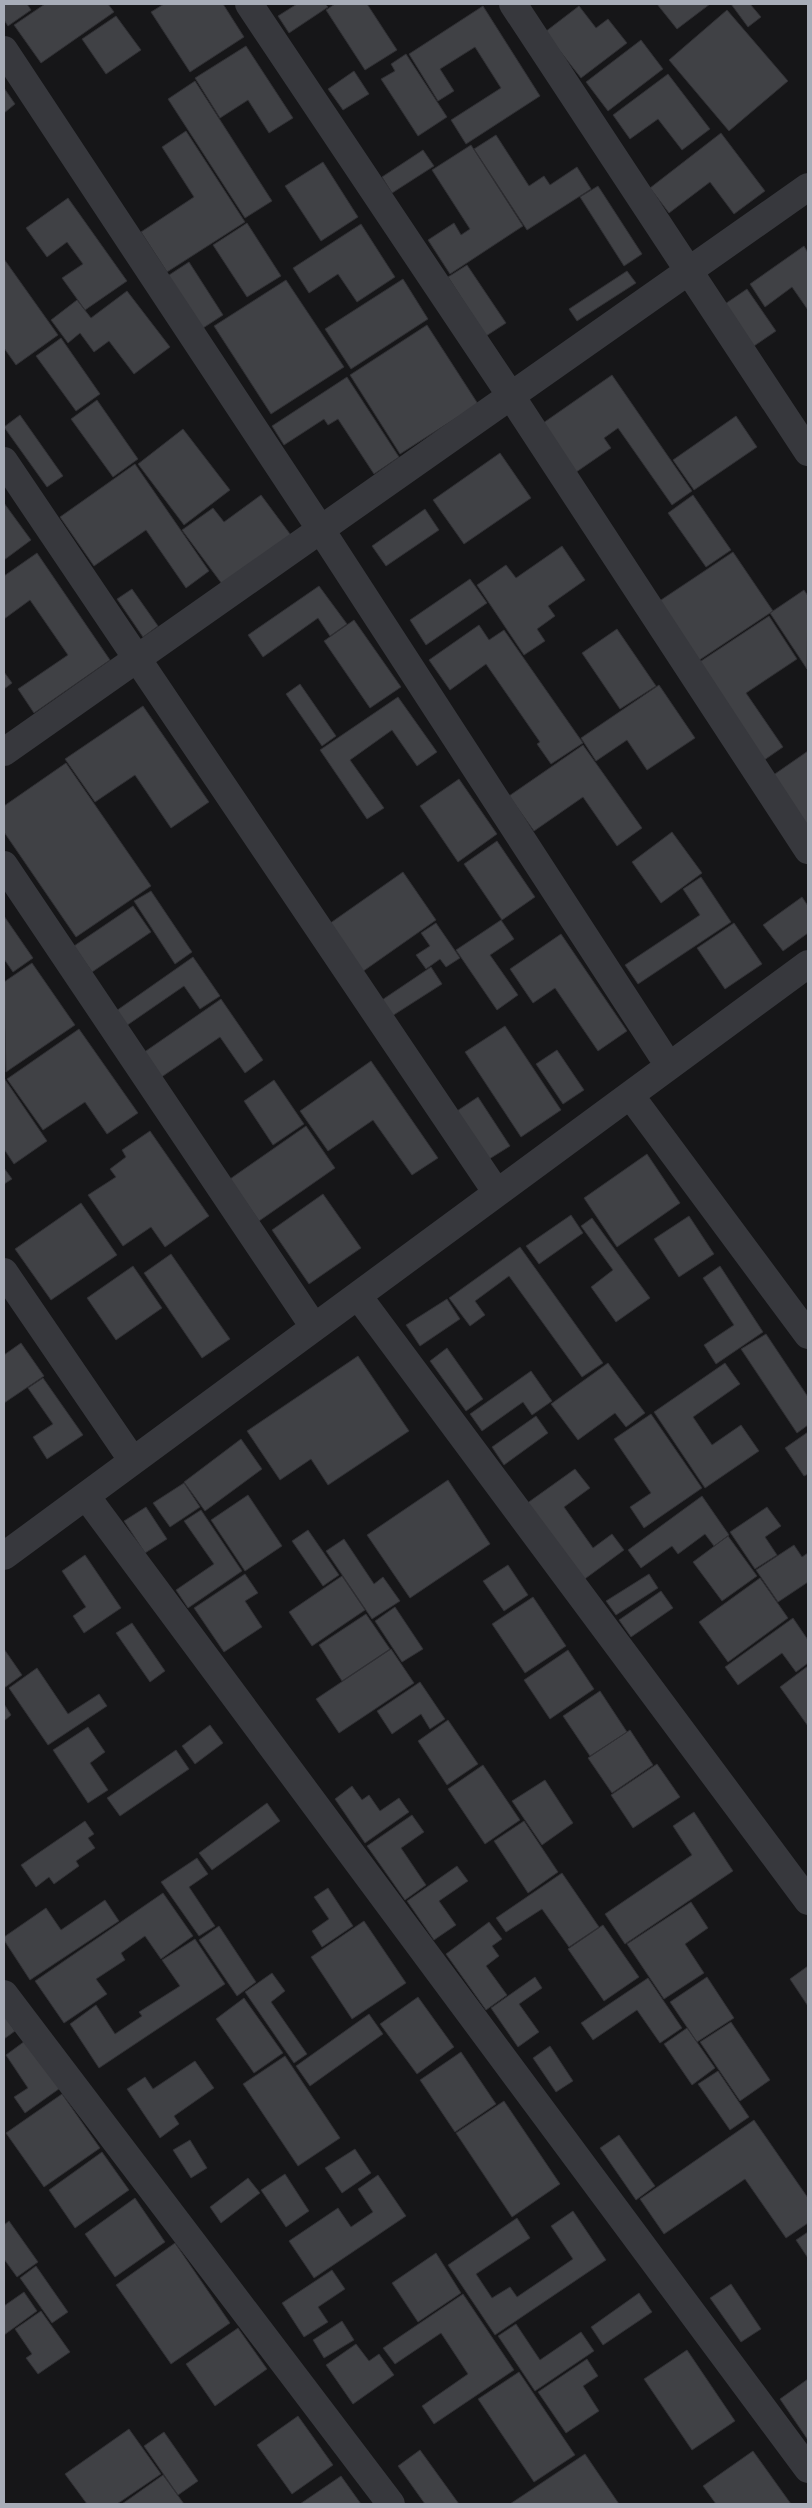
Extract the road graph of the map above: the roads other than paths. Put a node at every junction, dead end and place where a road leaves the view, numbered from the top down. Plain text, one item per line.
1 (249, 4) edge
2 (513, 4) edge
3 (4, 50) edge
4 (808, 188) edge
5 (690, 270) junction
6 (511, 396) junction
7 (808, 452) edge
8 (4, 462) edge
9 (321, 530) junction
10 (138, 658) junction
11 (4, 752) edge
12 (808, 850) edge
13 (4, 865) edge
14 (808, 964) edge
15 (669, 1066) junction
16 (630, 1095) junction
17 (497, 1193) junction
18 (4, 1272) edge
19 (358, 1296) junction
20 (314, 1327) junction
21 (808, 1334) edge
22 (133, 1461) junction
23 (86, 1496) junction
24 (4, 1556) edge
25 (808, 1900) edge
26 (4, 1994) edge
27 (808, 2469) edge
28 (391, 2504) edge

1 - 6 street
2 - 5 street
3 - 9 street
4 - 5 street
5 - 6 street
5 - 7 street
6 - 9 street
6 - 12 street
8 - 10 street
9 - 10 street
9 - 15 street
10 - 11 street
10 - 17 street
13 - 20 street
14 - 15 street
15 - 16 street
16 - 17 street
16 - 21 street
17 - 19 street
18 - 22 street
19 - 20 street
19 - 25 street
20 - 22 street
22 - 23 street
23 - 24 street
23 - 27 street
26 - 28 street

